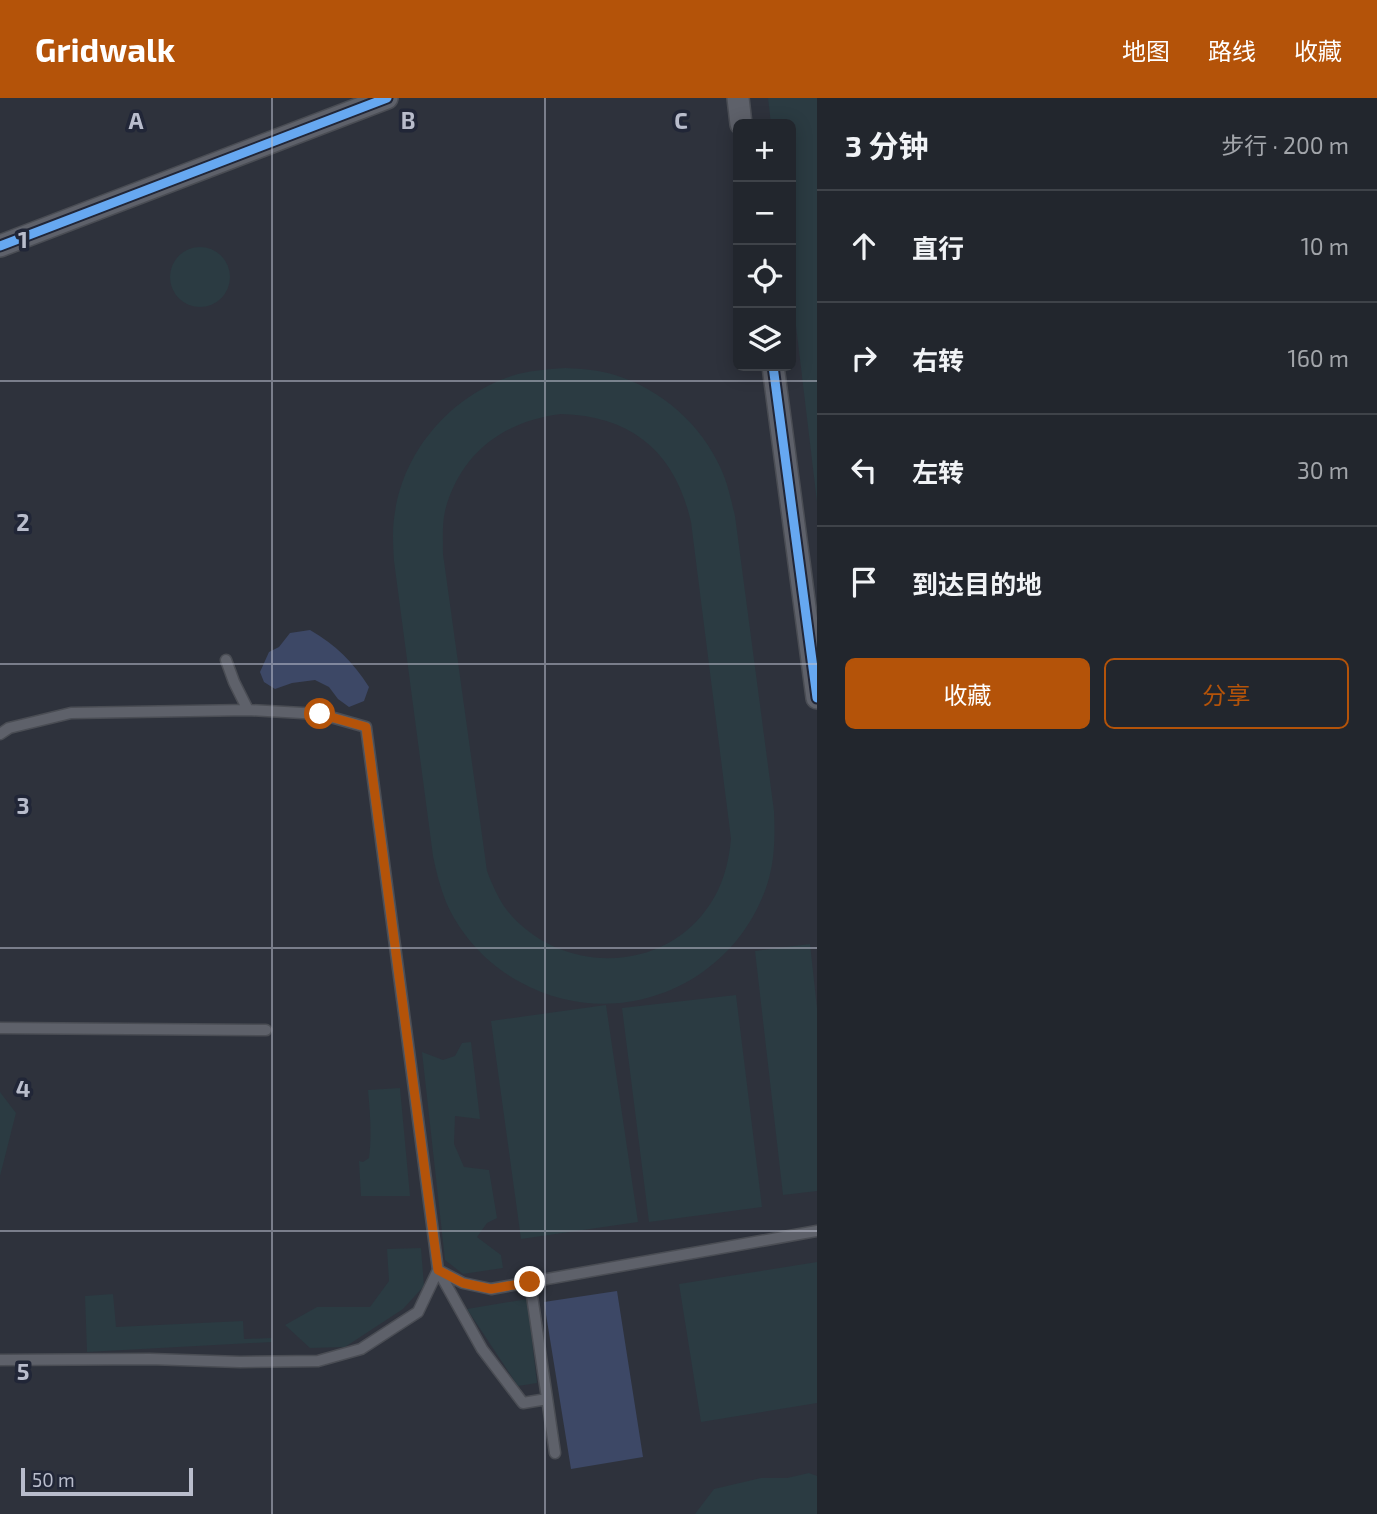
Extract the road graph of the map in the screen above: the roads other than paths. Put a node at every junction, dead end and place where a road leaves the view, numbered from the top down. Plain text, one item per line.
1 (387, 98) edge
2 (738, 98) edge
3 (740, 119) edge
4 (0, 246) edge
5 (774, 371) edge
6 (226, 660) dead end
7 (817, 698) edge
8 (248, 710) junction
9 (0, 734) edge
10 (0, 1028) edge
11 (266, 1030) dead end
12 (817, 1231) edge
13 (438, 1270) junction
14 (530, 1282) junction
15 (0, 1360) edge
16 (547, 1399) junction
17 (555, 1452) dead end

1 - 4 street
2 - 3 street
5 - 7 street
6 - 8 lane
8 - 9 lane
8 - 13 lane
10 - 11 lane
12 - 14 lane
13 - 14 lane
13 - 15 lane
13 - 16 lane
14 - 16 lane
16 - 17 lane

